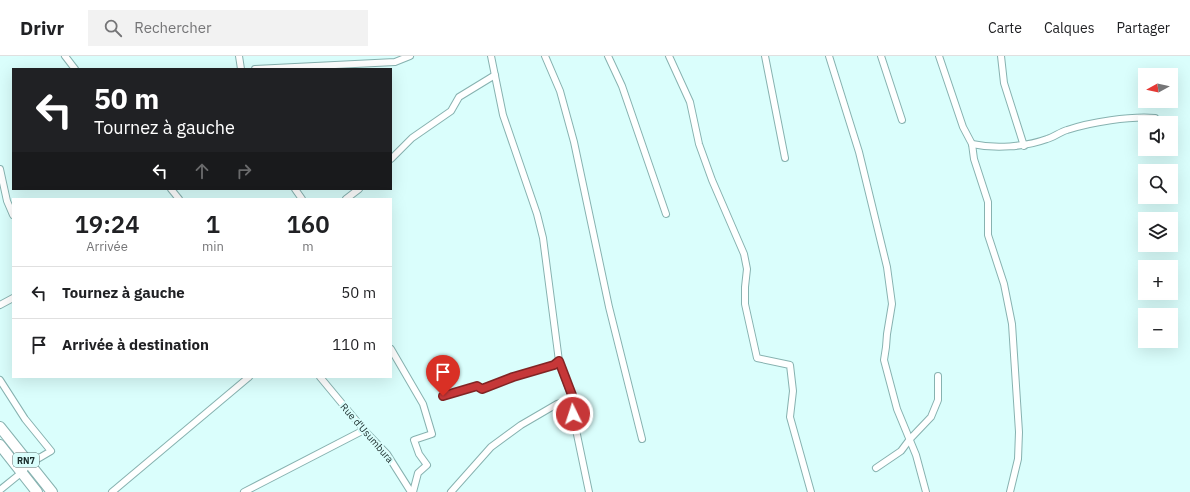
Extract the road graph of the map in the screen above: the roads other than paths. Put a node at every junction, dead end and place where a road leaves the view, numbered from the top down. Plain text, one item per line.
1 (65, 56) edge
2 (239, 56) edge
3 (410, 56) edge
4 (492, 56) edge
5 (545, 56) edge
6 (608, 56) edge
7 (669, 56) edge
8 (765, 56) edge
9 (829, 56) edge
10 (881, 56) edge
11 (939, 56) edge
12 (1001, 56) edge
13 (74, 68) edge
14 (241, 68) edge
15 (276, 68) edge
16 (495, 75) junction
17 (1138, 117) edge
18 (902, 120) dead end
19 (972, 144) junction
20 (1024, 146) junction
21 (392, 158) edge
22 (785, 158) dead end
23 (0, 169) edge
24 (172, 190) edge
25 (358, 190) edge
26 (178, 198) edge
27 (347, 198) edge
28 (12, 213) edge
29 (666, 214) dead end
30 (12, 299) edge
31 (0, 305) edge
32 (392, 351) edge
33 (559, 361) junction
34 (938, 376) dead end
35 (248, 378) edge
36 (321, 378) edge
37 (0, 380) edge
38 (443, 396) dead end
39 (570, 401) junction
40 (0, 427) edge
41 (364, 430) junction
42 (642, 439) dead end
43 (910, 439) junction
44 (0, 446) edge
45 (29, 464) junction
46 (876, 468) dead end
47 (21, 473) junction
48 (0, 490) edge
49 (37, 492) edge
50 (52, 492) edge
51 (112, 492) edge
52 (244, 492) edge
53 (412, 492) edge
54 (451, 492) edge
55 (589, 492) edge
56 (811, 492) edge
57 (926, 492) edge
58 (1010, 492) edge

1 - 13 street
2 - 14 street
3 - 15 street
4 - 16 street
5 - 42 street
6 - 29 street
7 - 56 street
8 - 22 street
9 - 43 street
10 - 18 street
11 - 19 street
12 - 20 street
16 - 21 street
16 - 33 street
17 - 20 street
19 - 20 street
19 - 58 street
23 - 28 street
24 - 26 street
25 - 27 street
30 - 31 street
32 - 53 street
33 - 38 street
33 - 39 street
34 - 43 street
35 - 51 street
36 - 41 street, Rue d'Usumbura
37 - 45 street
39 - 54 street
39 - 55 street
40 - 45 main road, RN7
41 - 52 street
41 - 53 street, Rue d'Usumbura
43 - 46 street
43 - 57 street
44 - 47 main road, RN7
45 - 47 street
45 - 50 main road, RN7
47 - 48 street
47 - 49 main road, RN7

